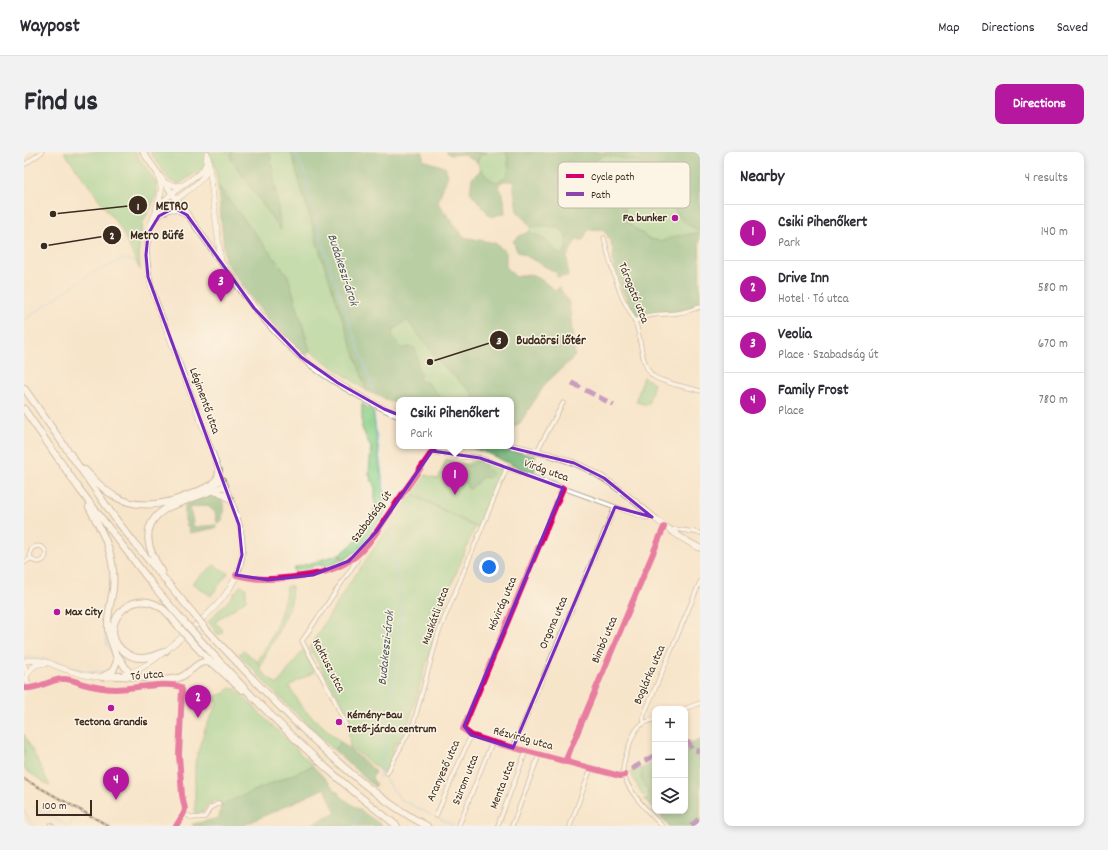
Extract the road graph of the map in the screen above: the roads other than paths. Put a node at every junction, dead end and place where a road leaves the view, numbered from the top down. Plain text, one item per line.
1 (42, 152) edge
2 (143, 152) edge
3 (207, 153) edge
4 (24, 165) edge
5 (210, 165) junction
6 (156, 172) junction
7 (164, 182) junction
8 (183, 185) junction
9 (172, 194) junction
10 (176, 199) junction
11 (187, 215) junction
12 (159, 216) junction
13 (150, 229) junction
14 (604, 238) dead end
15 (219, 241) junction
16 (209, 245) junction
17 (221, 263) junction
18 (700, 307) edge
19 (635, 322) junction
20 (24, 388) edge
21 (700, 391) edge
22 (563, 403) dead end
23 (24, 409) edge
24 (396, 414) edge
25 (514, 447) edge
26 (65, 448) junction
27 (432, 451) joint
28 (537, 452) junction
29 (507, 467) junction
30 (219, 471) junction
31 (224, 483) junction
32 (214, 487) junction
33 (563, 488) junction
34 (80, 490) junction
35 (230, 499) junction
36 (615, 507) junction
37 (652, 517) junction
38 (664, 527) junction
39 (671, 532) junction
40 (700, 533) edge
41 (700, 548) edge
42 (356, 556) junction
43 (31, 558) junction
44 (24, 563) edge
45 (236, 575) junction
46 (700, 582) edge
47 (187, 607) junction
48 (115, 651) junction
49 (166, 651) junction
50 (24, 661) edge
51 (24, 665) edge
52 (56, 666) junction
53 (216, 666) junction
54 (129, 673) junction
55 (27, 674) junction
56 (116, 676) junction
57 (102, 677) junction
58 (24, 681) edge
59 (37, 687) junction
60 (241, 687) junction
61 (24, 688) edge
62 (700, 703) edge
63 (688, 708) edge
64 (652, 720) edge
65 (644, 722) junction
66 (347, 728) dead end
67 (464, 729) joint
68 (471, 735) junction
69 (492, 742) junction
70 (514, 748) junction
71 (526, 751) junction
72 (539, 755) junction
73 (565, 762) junction
74 (591, 768) junction
75 (387, 773) dead end
76 (625, 775) junction
77 (220, 803) dead end
78 (184, 813) junction
79 (436, 816) dead end
80 (459, 825) edge
81 (498, 825) edge
82 (176, 826) edge
83 (397, 826) edge
84 (427, 826) edge
85 (512, 826) edge
86 (570, 826) edge
87 (662, 826) edge

1 - 4 street
2 - 6 main road
3 - 5 main road
3 - 8 main road, Légimentő utca
5 - 10 main road
5 - 15 main road
6 - 7 main road
6 - 13 main road
7 - 8 main road
7 - 9 main road
8 - 9 main road, Légimentő utca
9 - 10 main road
9 - 13 main road, Légimentő utca
10 - 11 main road
10 - 12 main road
11 - 12 main road
11 - 16 main road
12 - 13 main road
13 - 30 main road, Légimentő utca
14 - 19 street, Tárogató utca
15 - 16 main road
15 - 17 main road
16 - 17 main road
17 - 24 main road
18 - 19 street
19 - 21 street, Tárogató utca
20 - 26 highway
22 - 28 street
23 - 34 highway
25 - 28 main road
26 - 32 highway
26 - 47 highway
27 - 29 street, Virág utca
27 - 42 street, Szabadság út
28 - 37 main road
29 - 33 street, Virág utca
29 - 75 street, Muskátli utca
30 - 31 main road, Légimentő utca
30 - 32 highway
31 - 32 highway
31 - 35 main road, Légimentő utca
32 - 35 highway
32 - 47 highway
33 - 36 street, Virág utca
33 - 67 street, Hóvirág utca
34 - 48 highway
34 - 60 highway, bridge
35 - 45 main road, Légimentő utca
36 - 37 street, Virág utca
36 - 70 street, Orgona utca
37 - 38 main road
38 - 39 main road
38 - 73 street, Bimbó utca
39 - 40 street
39 - 41 main road
42 - 45 street, Szabadság út
42 - 66 street, Kaktusz utca
43 - 43 street
43 - 44 street
45 - 49 main road, Légimentő utca
46 - 65 street, Boglárka utca
47 - 84 highway, bridge
48 - 54 highway
48 - 57 highway
49 - 53 highway, bridge
49 - 54 main road, Légimentő utca
50 - 52 main road
51 - 55 main road
52 - 55 main road
52 - 57 main road, Légimentő utca
53 - 56 highway
53 - 60 highway
54 - 56 main road, Légimentő utca
55 - 58 main road
55 - 59 street
56 - 57 main road, Légimentő utca
59 - 61 street, Tó utca
59 - 78 street, Tó utca
60 - 83 highway
62 - 63 street
64 - 65 street
65 - 76 street, Boglárka utca
67 - 68 street, Rézvirág utca
68 - 69 street, Rézvirág utca
68 - 79 street, Aranyeső utca
69 - 70 street, Rézvirág utca
69 - 80 street, Szirom utca
70 - 71 street, Rézvirág utca
71 - 72 street, Rézvirág utca
71 - 81 street, Menta utca
72 - 73 street, Rézvirág utca
72 - 85 street
73 - 74 street, Rézvirág utca
74 - 76 street, Rézvirág utca
74 - 86 street
76 - 87 street
77 - 78 street
78 - 82 street

